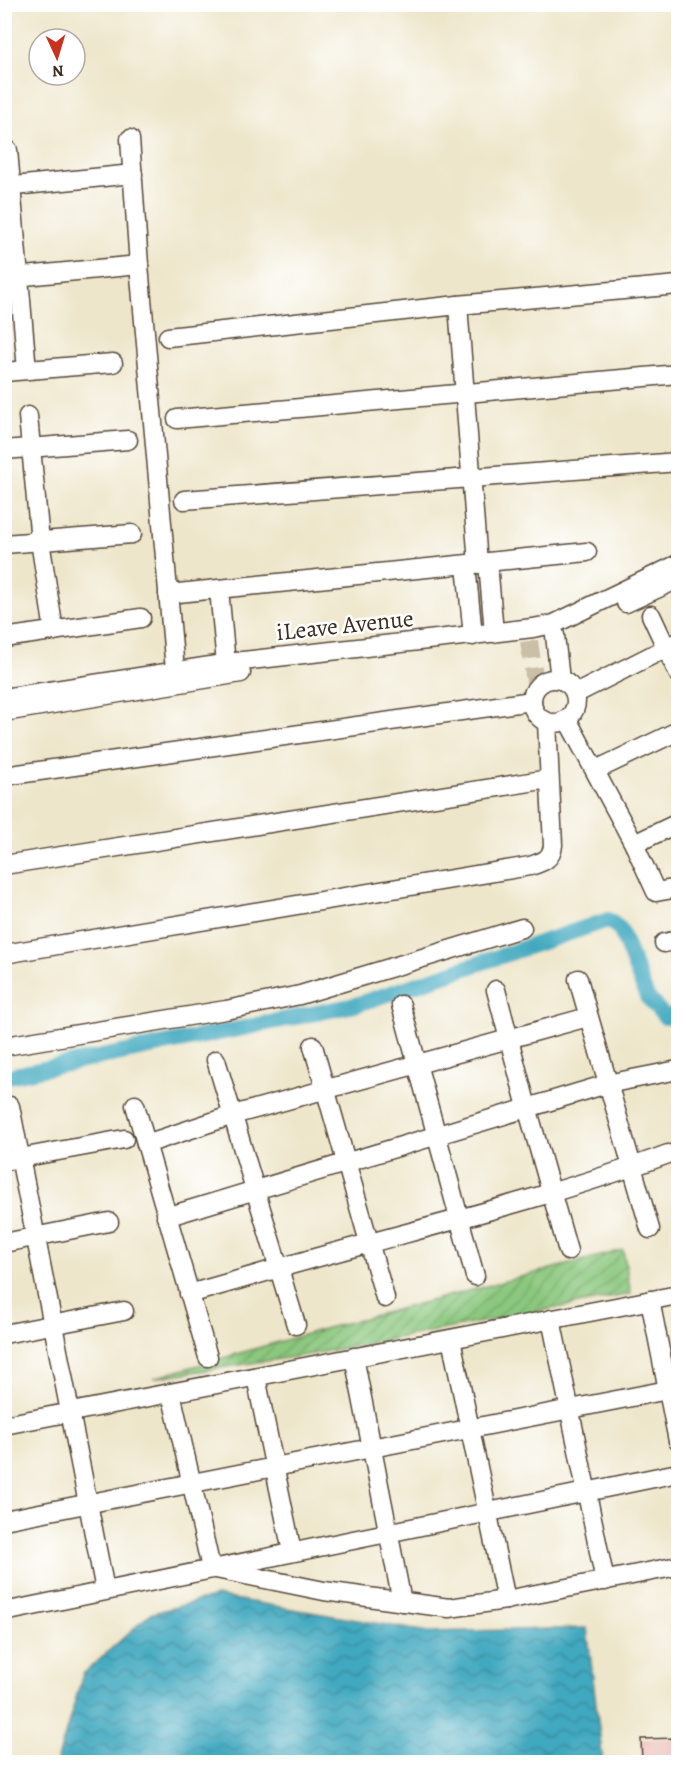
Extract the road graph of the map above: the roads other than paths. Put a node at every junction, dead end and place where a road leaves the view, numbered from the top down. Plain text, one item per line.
1 (130, 139) dead end
2 (8, 150) dead end
3 (133, 174) junction
4 (8, 187) edge
5 (139, 265) junction
6 (12, 277) edge
7 (678, 285) edge
8 (458, 305) junction
9 (168, 337) dead end
10 (113, 363) dead end
11 (27, 370) junction
12 (4, 372) edge
13 (678, 374) edge
14 (464, 392) junction
15 (28, 417) dead end
16 (177, 419) dead end
17 (128, 440) dead end
18 (31, 448) junction
19 (4, 450) edge
20 (678, 462) edge
21 (471, 479) junction
22 (184, 500) dead end
23 (132, 534) dead end
24 (40, 541) junction
25 (4, 544) edge
26 (587, 552) dead end
27 (477, 564) junction
28 (678, 564) edge
29 (678, 579) edge
30 (219, 589) junction
31 (168, 594) junction
32 (651, 615) dead end
33 (141, 618) dead end
34 (54, 631) junction
35 (494, 633) junction
36 (555, 635) junction
37 (473, 636) junction
38 (4, 638) edge
39 (673, 645) edge
40 (226, 664) junction
41 (175, 670) junction
42 (678, 673) edge
43 (560, 680) junction
44 (575, 694) junction
45 (4, 698) edge
46 (532, 701) junction
47 (4, 712) edge
48 (567, 718) junction
49 (547, 722) junction
50 (678, 731) edge
51 (596, 770) junction
52 (4, 776) edge
53 (549, 779) junction
54 (678, 823) edge
55 (634, 844) junction
56 (4, 865) edge
57 (678, 888) edge
58 (522, 928) dead end
59 (4, 954) edge
60 (578, 979) dead end
61 (496, 990) dead end
62 (401, 1005) dead end
63 (588, 1017) junction
64 (509, 1041) junction
65 (4, 1044) edge
66 (313, 1046) dead end
67 (216, 1060) dead end
68 (418, 1066) junction
69 (678, 1070) edge
70 (607, 1084) junction
71 (325, 1091) junction
72 (135, 1105) dead end
73 (10, 1106) dead end
74 (527, 1107) junction
75 (233, 1115) junction
76 (437, 1135) junction
77 (124, 1139) dead end
78 (146, 1144) junction
79 (668, 1154) dead end
80 (12, 1160) edge
81 (345, 1164) junction
82 (632, 1167) junction
83 (255, 1189) junction
84 (551, 1192) junction
85 (166, 1217) junction
86 (460, 1219) junction
87 (109, 1222) dead end
88 (650, 1229) dead end
89 (35, 1237) junction
90 (4, 1243) edge
91 (369, 1243) junction
92 (568, 1251) dead end
93 (279, 1268) junction
94 (475, 1276) dead end
95 (189, 1294) junction
96 (678, 1295) edge
97 (386, 1298) dead end
98 (650, 1300) junction
99 (124, 1311) dead end
100 (551, 1319) junction
101 (53, 1325) junction
102 (296, 1325) dead end
103 (4, 1334) edge
104 (451, 1339) junction
105 (208, 1357) dead end
106 (354, 1357) junction
107 (256, 1377) junction
108 (673, 1389) edge
109 (171, 1393) junction
110 (570, 1409) junction
111 (70, 1413) junction
112 (4, 1425) edge
113 (470, 1429) junction
114 (678, 1441) edge
115 (372, 1448) junction
116 (274, 1467) junction
117 (678, 1473) edge
118 (192, 1483) junction
119 (587, 1492) junction
120 (88, 1503) junction
121 (487, 1512) junction
122 (4, 1520) edge
123 (388, 1532) junction
124 (292, 1552) junction
125 (678, 1566) edge
126 (211, 1568) junction
127 (605, 1581) junction
128 (105, 1590) junction
129 (506, 1600) junction
130 (402, 1602) junction
131 (4, 1612) edge

1 - 3 street
2 - 4 street
3 - 4 street
3 - 5 street
4 - 6 street
5 - 6 street
5 - 31 street
6 - 11 street
7 - 8 street
8 - 9 street
8 - 14 street
10 - 11 street
11 - 12 street
13 - 14 street
14 - 16 street
14 - 21 street
15 - 18 street
17 - 18 street
18 - 19 street
18 - 24 street
20 - 21 street
21 - 22 street
21 - 27 street
23 - 24 street
24 - 25 street
24 - 34 street
26 - 27 street
27 - 30 street
27 - 35 street
27 - 37 street
28 - 35 street, iLeave Avenue
29 - 36 street, iLeave Avenue
30 - 31 street
30 - 40 street
31 - 41 street
32 - 39 street
33 - 34 street
34 - 38 street
35 - 37 street, iLeave Avenue
36 - 43 street
36 - 47 street, iLeave Avenue
37 - 40 street, iLeave Avenue
39 - 42 street
39 - 44 street
40 - 41 street, iLeave Avenue
41 - 45 street, iLeave Avenue
43 - 44 street
43 - 46 street
44 - 48 street
46 - 49 street
46 - 52 street
48 - 49 street
48 - 51 street
49 - 53 street
50 - 51 street
51 - 55 street
53 - 56 street
53 - 59 street
54 - 55 street
55 - 57 street
58 - 65 street
60 - 63 street
61 - 64 street
62 - 68 street
63 - 64 street
63 - 70 street
64 - 68 street
64 - 74 street
66 - 71 street
67 - 75 street
68 - 71 street
68 - 76 street
69 - 70 street
70 - 74 street
70 - 82 street
71 - 75 street
71 - 81 street
72 - 78 street
73 - 80 street
74 - 76 street
74 - 84 street
75 - 78 street
75 - 83 street
76 - 81 street
76 - 86 street
77 - 80 street
78 - 85 street
79 - 82 street
80 - 89 street
81 - 83 street
81 - 91 street
82 - 84 street
82 - 88 street
83 - 85 street
83 - 93 street
84 - 86 street
84 - 92 street
85 - 95 street
86 - 91 street
86 - 94 street
87 - 89 street
89 - 90 street
89 - 101 street
91 - 93 street
91 - 97 street
93 - 95 street
93 - 102 street
95 - 105 street
96 - 98 street
98 - 100 street
98 - 108 street
99 - 101 street
100 - 104 street
100 - 110 street
101 - 103 street
101 - 111 street
104 - 106 street
104 - 113 street
106 - 107 street
106 - 115 street
107 - 109 street
107 - 116 street
108 - 110 street
108 - 114 street
109 - 111 street
109 - 118 street
110 - 113 street
110 - 119 street
111 - 112 street
111 - 120 street
113 - 115 street
113 - 121 street
115 - 116 street
115 - 123 street
116 - 118 street
116 - 124 street
117 - 119 street
118 - 120 street
118 - 126 street
119 - 121 street
119 - 127 street
120 - 122 street
120 - 128 street
121 - 123 street
121 - 129 street
123 - 124 street
123 - 130 street
124 - 126 street
125 - 127 street
126 - 128 street
126 - 130 street
127 - 129 street
128 - 131 street
129 - 130 street

